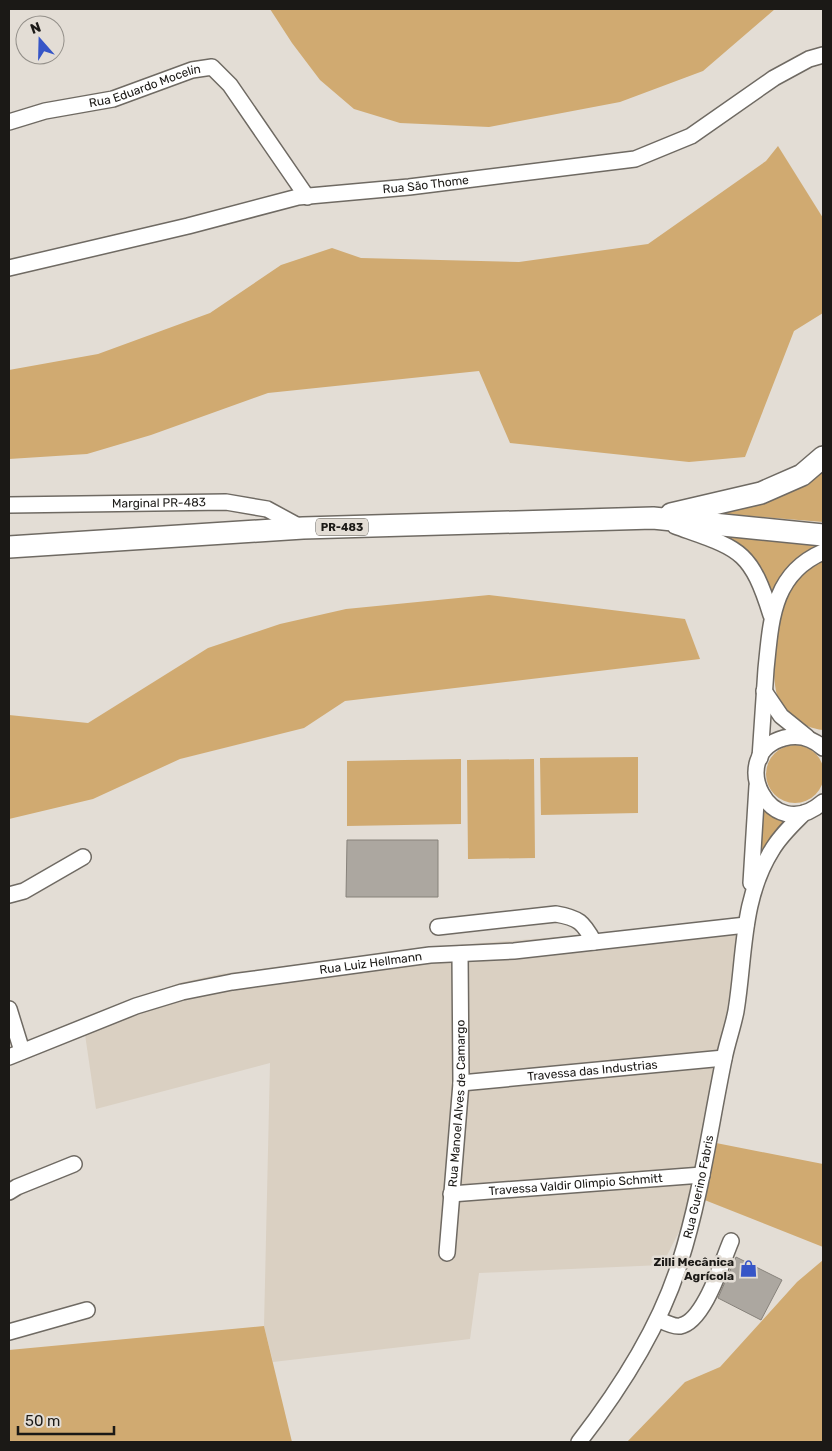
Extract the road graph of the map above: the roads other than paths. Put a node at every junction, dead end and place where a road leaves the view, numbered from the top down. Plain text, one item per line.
1 (823, 55) edge
2 (9, 122) edge
3 (307, 197) junction
4 (9, 268) edge
5 (823, 457) edge
6 (9, 505) edge
7 (653, 518) junction
8 (303, 528) junction
9 (823, 535) edge
10 (9, 547) edge
11 (823, 552) edge
12 (771, 615) junction
13 (764, 691) junction
14 (818, 742) edge
15 (760, 758) junction
16 (758, 786) junction
17 (817, 806) edge
18 (83, 857) dead end
19 (9, 895) edge
20 (750, 907) junction
21 (746, 925) junction
22 (438, 927) dead end
23 (594, 942) junction
24 (460, 954) junction
25 (9, 1009) edge
26 (16, 1054) edge
27 (724, 1058) junction
28 (461, 1083) junction
29 (74, 1164) dead end
30 (702, 1175) junction
31 (9, 1192) edge
32 (450, 1194) junction
33 (731, 1241) dead end
34 (447, 1253) dead end
35 (87, 1310) dead end
36 (658, 1319) junction
37 (9, 1332) edge
38 (579, 1442) edge

1 - 3 street, Rua São Thome
2 - 3 street, Rua Eduardo Mocelin
3 - 4 street, Rua São Thome
5 - 7 highway
6 - 8 street, Marginal PR-483
7 - 8 highway, PR-483
7 - 9 highway, PR-483
7 - 12 street
8 - 10 highway, PR-483
11 - 12 street
12 - 13 street
13 - 14 street
13 - 15 street
14 - 15 street
15 - 16 street
16 - 17 street
16 - 20 street
17 - 20 street
18 - 19 street
20 - 21 street, Rua Guerino Fabris
21 - 23 street, Rua Luiz Hellmann
21 - 27 street, Rua Guerino Fabris
22 - 23 street
23 - 24 street, Rua Luiz Hellmann
24 - 26 street, Rua Luiz Hellmann
24 - 28 street, Rua Manoel Alves de Camargo
25 - 26 street
27 - 28 street, Travessa das Industrias
27 - 30 street, Rua Guerino Fabris
28 - 32 street, Rua Manoel Alves de Camargo
29 - 31 street
30 - 32 street, Travessa Valdir Olimpio Schmitt
30 - 36 street, Rua Guerino Fabris
32 - 34 street, Rua Manoel Alves de Camargo
33 - 36 street
35 - 37 street
36 - 38 street, Rua Guerino Fabris

